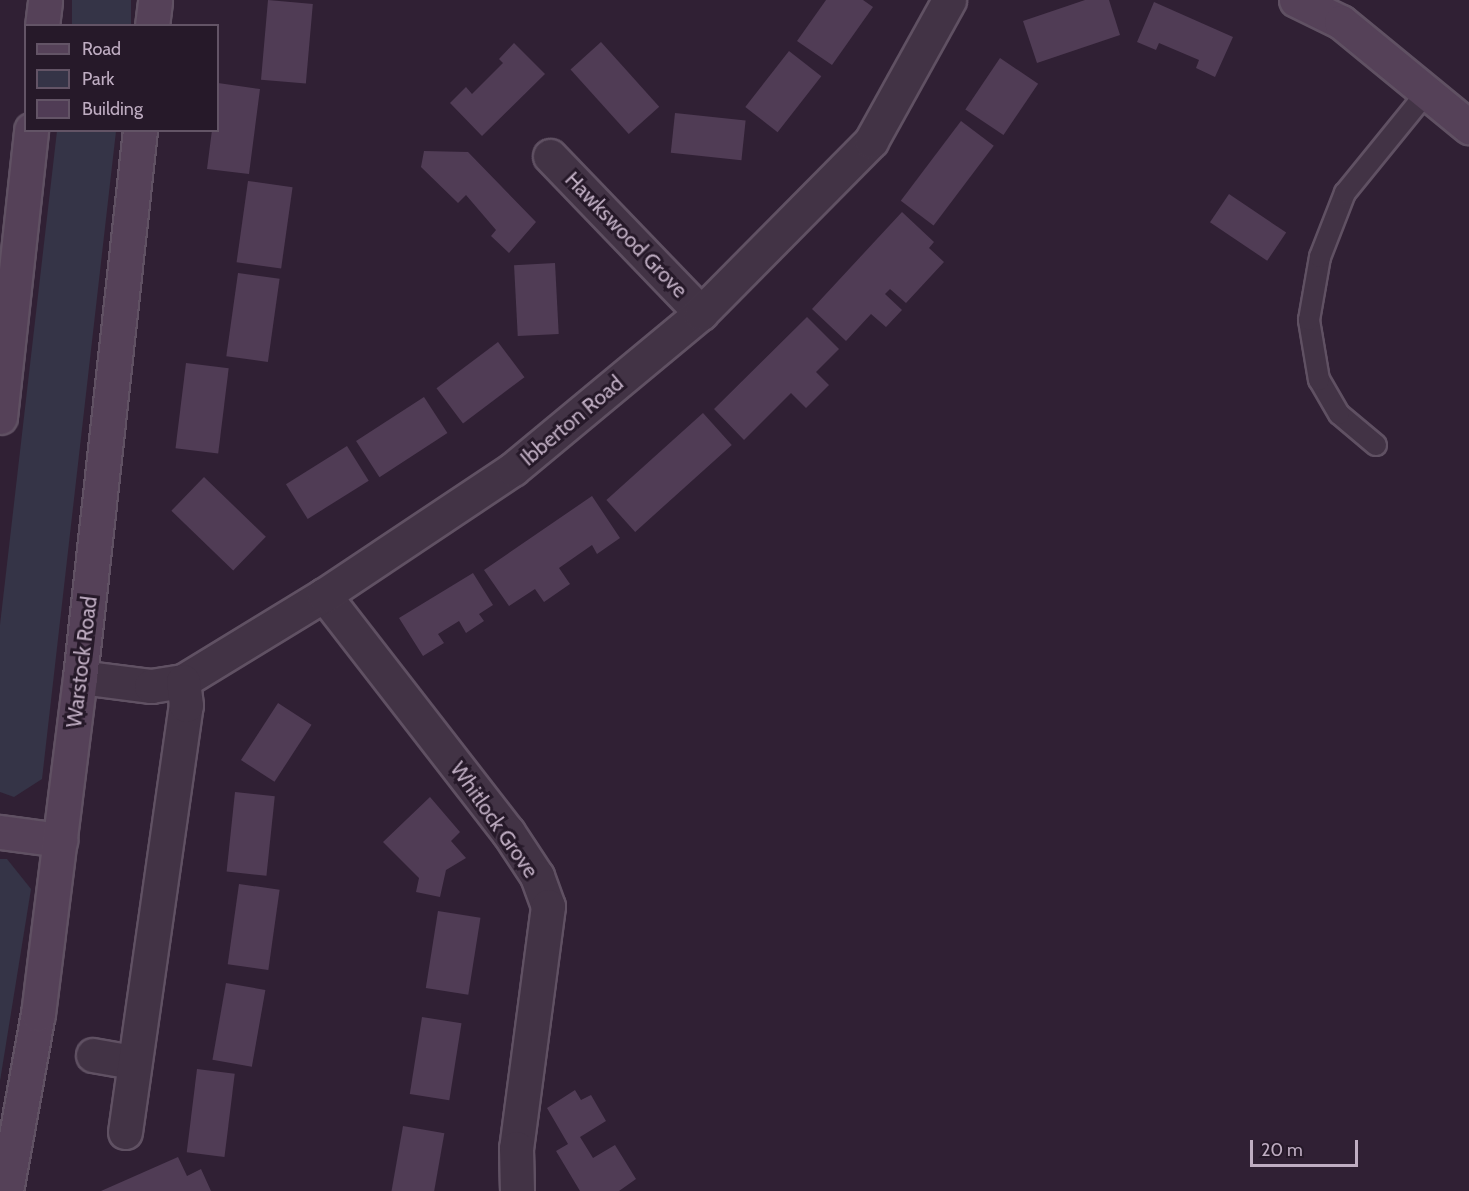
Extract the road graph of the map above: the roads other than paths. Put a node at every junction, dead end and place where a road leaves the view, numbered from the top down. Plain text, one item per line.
1 (45, 0) edge
2 (155, 0) edge
3 (949, 0) edge
4 (1296, 0) edge
5 (42, 24) edge
6 (152, 24) edge
7 (1428, 91) junction
8 (1469, 127) edge
9 (31, 132) edge
10 (140, 132) edge
11 (550, 156) dead end
12 (701, 313) junction
13 (0, 417) edge
14 (1376, 446) dead end
15 (324, 595) junction
16 (81, 677) junction
17 (183, 681) junction
18 (0, 832) edge
19 (60, 840) junction
20 (93, 1055) dead end
21 (133, 1062) junction
22 (124, 1132) dead end
23 (6, 1191) edge
24 (517, 1191) edge

1 - 5 street
2 - 6 street
3 - 12 street, Ibberton Road
4 - 7 street
7 - 8 street
7 - 14 lane
9 - 13 street
10 - 16 street, Warstock Road
11 - 12 street, Hawkswood Grove
12 - 15 street, Ibberton Road
15 - 17 street, Ibberton Road
15 - 24 street, Whitlock Grove
16 - 17 street, Ibberton Road
16 - 19 street, Warstock Road
17 - 21 street
18 - 19 street
19 - 23 street, Warstock Road
20 - 21 street
21 - 22 street

